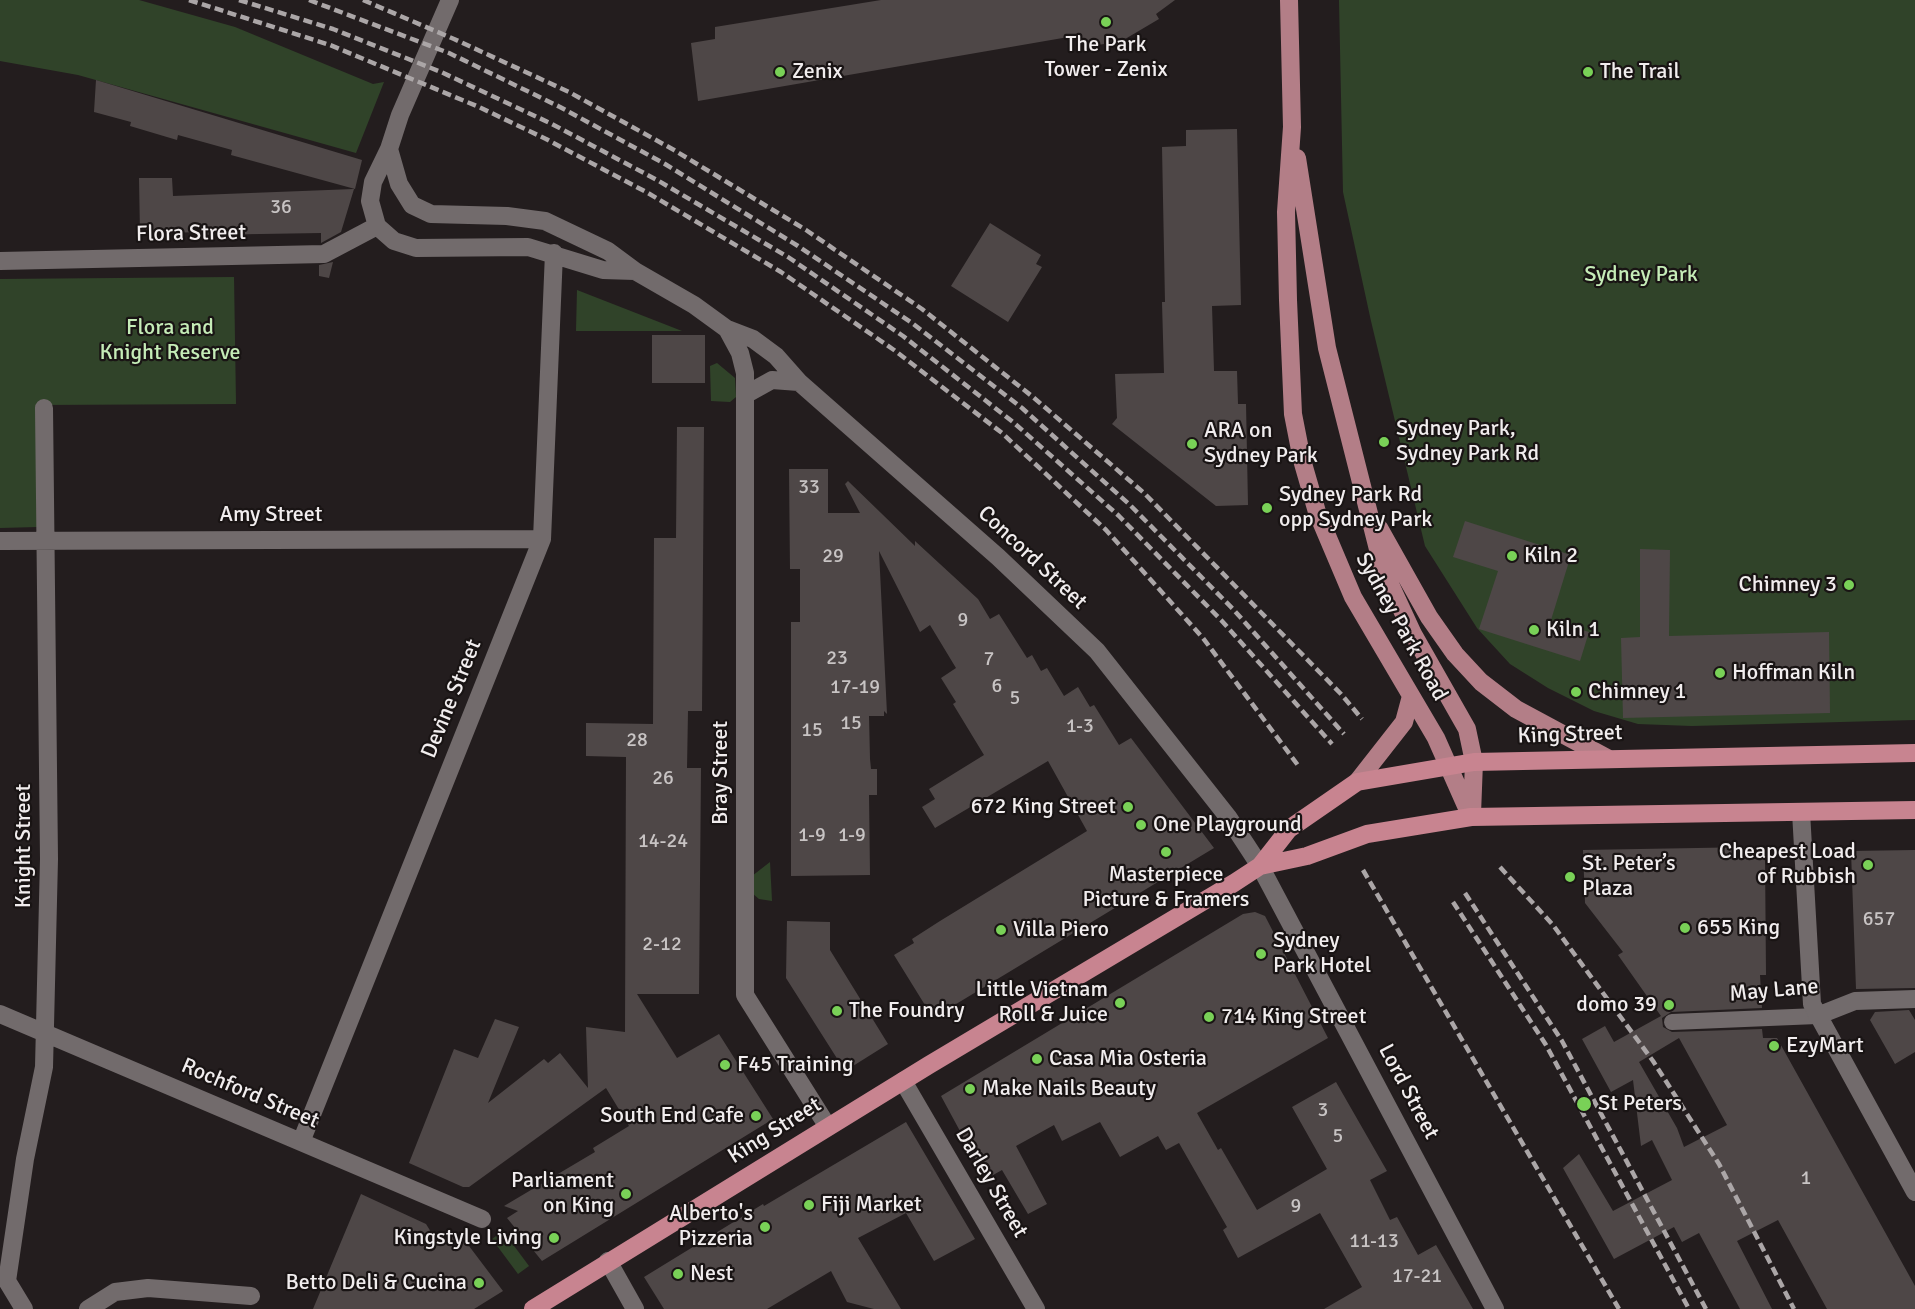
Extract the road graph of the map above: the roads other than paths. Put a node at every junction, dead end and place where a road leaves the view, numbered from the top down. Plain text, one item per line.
1 (450, 0) edge
2 (1289, 0) edge
3 (1292, 127) junction
4 (389, 149) junction
5 (377, 226) junction
6 (554, 253) junction
7 (0, 261) edge
8 (635, 271) junction
9 (727, 329) junction
10 (799, 382) junction
11 (746, 395) junction
12 (45, 408) dead end
13 (1370, 511) junction
14 (47, 539) junction
15 (542, 539) junction
16 (0, 541) edge
17 (1411, 696) junction
18 (1915, 753) edge
19 (1607, 758) junction
20 (1474, 762) junction
21 (1450, 767) junction
22 (1357, 782) junction
23 (1915, 810) edge
24 (1801, 812) junction
25 (1471, 817) junction
26 (1260, 866) junction
27 (1915, 999) edge
28 (0, 1014) edge
29 (1816, 1016) junction
30 (1672, 1022) dead end
31 (45, 1032) junction
32 (903, 1081) junction
33 (828, 1127) junction
34 (301, 1142) junction
35 (1915, 1192) edge
36 (482, 1219) dead end
37 (608, 1261) junction
38 (4, 1281) edge
39 (251, 1296) dead end
40 (24, 1309) edge
41 (88, 1309) edge
42 (533, 1309) edge
43 (635, 1309) edge
44 (1036, 1309) edge
45 (1495, 1309) edge

1 - 4 street
2 - 3 main road, Sydney Park Road
3 - 13 main road, Sydney Park Road
3 - 17 main road, Sydney Park Road
4 - 5 street
4 - 8 street
5 - 6 street
5 - 7 street, Flora Street
6 - 8 street
6 - 15 street, Devine Street
8 - 9 street
9 - 10 street, Concord Street
9 - 11 street, Bray Street
10 - 11 street
10 - 26 street, Concord Street
11 - 33 street, Bray Street
12 - 14 street, Knight Street
13 - 19 main road, Sydney Park Road
13 - 20 main road, Sydney Park Road
14 - 15 street, Amy Street
14 - 16 street, Amy Street
14 - 31 street, Knight Street
15 - 34 street, Devine Street
17 - 21 main road, Sydney Park Road
17 - 22 main road
18 - 19 highway, King Street
19 - 20 highway, King Street
20 - 21 highway, King Street
20 - 25 main road, Sydney Park Road
21 - 22 highway, King Street
21 - 25 main road, Sydney Park Road
22 - 26 highway, King Street
23 - 24 highway, King Street
24 - 25 highway, King Street
24 - 29 street
25 - 26 highway, King Street
26 - 32 highway, King Street
26 - 45 street, Lord Street
27 - 29 street, May Lane
28 - 31 street, Rochford Street
29 - 30 street, May Lane
29 - 35 street
31 - 34 street, Rochford Street
31 - 38 street, Knight Street
32 - 33 highway, King Street
32 - 44 street, Darley Street
33 - 37 highway, King Street
34 - 36 street, Rochford Street
37 - 42 highway, King Street
37 - 43 street
38 - 40 street
39 - 41 street

